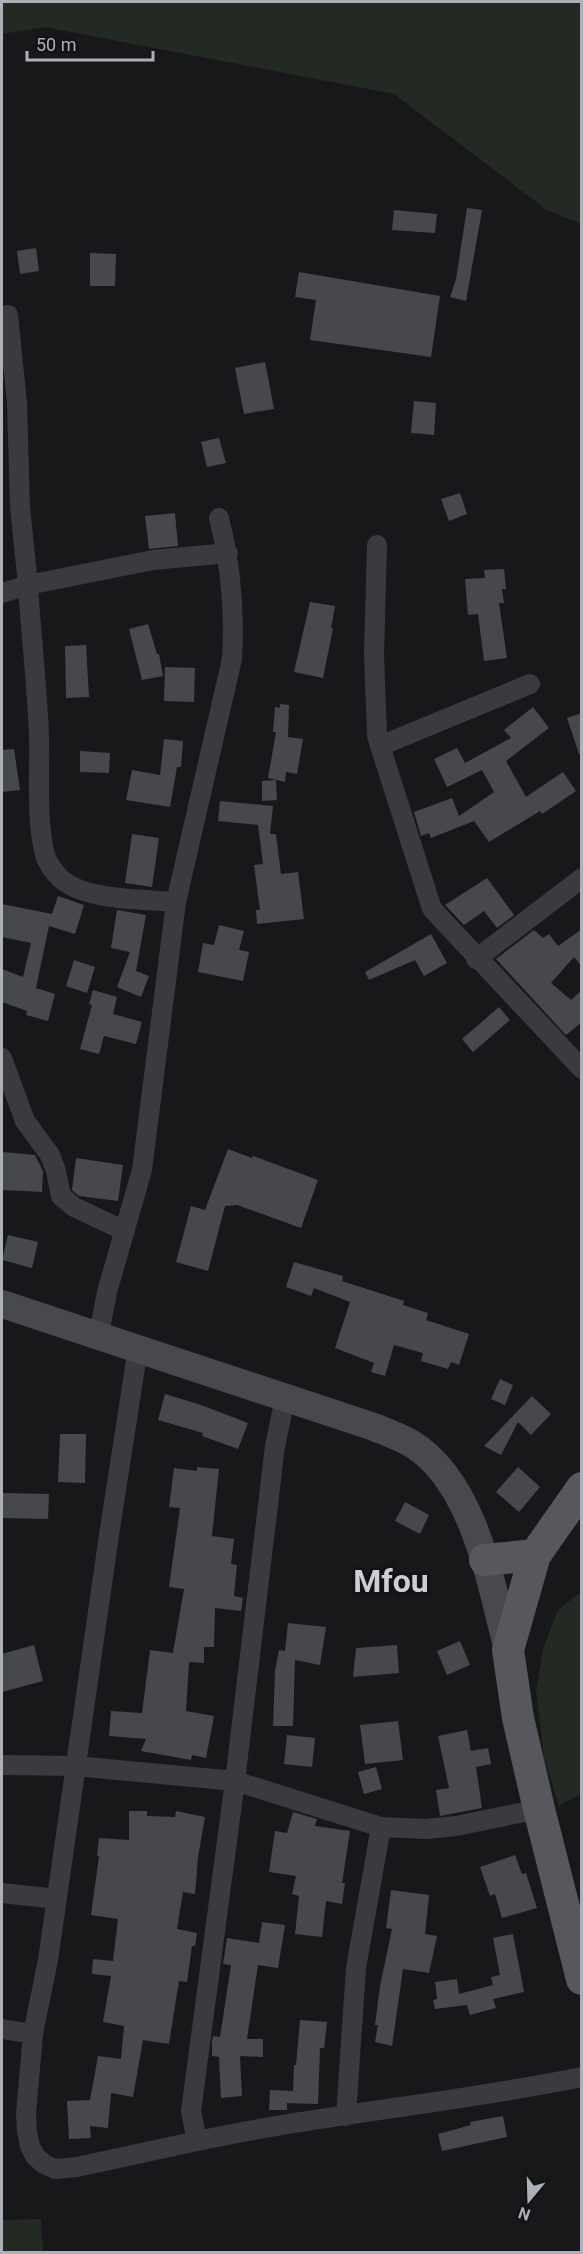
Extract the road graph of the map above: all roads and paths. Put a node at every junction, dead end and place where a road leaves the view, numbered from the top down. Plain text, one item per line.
1 (8, 315) dead end
2 (219, 519) dead end
3 (376, 545) dead end
4 (228, 553) junction
5 (28, 585) junction
6 (2, 593) edge
7 (530, 684) dead end
8 (380, 746) junction
9 (582, 878) edge
10 (176, 902) junction
11 (476, 959) junction
12 (2, 1058) edge
13 (582, 1068) edge
14 (125, 1231) junction
15 (2, 1304) edge
16 (99, 1334) junction
17 (138, 1348) junction
18 (285, 1398) junction
19 (582, 1488) edge
20 (535, 1555) junction
21 (484, 1560) junction
22 (508, 1650) junction
23 (2, 1765) edge
24 (75, 1766) junction
25 (235, 1781) junction
26 (539, 1809) junction
27 (381, 1827) junction
28 (2, 1893) edge
29 (57, 1899) junction
30 (582, 1978) edge
31 (2, 2030) edge
32 (33, 2034) junction
33 (582, 2077) edge
34 (346, 2116) junction
35 (197, 2141) junction

1 - 5 street
2 - 4 street
3 - 8 street
4 - 5 street
4 - 10 street
5 - 6 street
5 - 10 street
7 - 8 street
8 - 11 street
9 - 11 street
10 - 14 street
11 - 13 street
12 - 14 street
14 - 16 street
15 - 16 main road
16 - 17 main road
17 - 18 main road
17 - 24 street
18 - 21 main road
18 - 25 street
19 - 20 main road
20 - 21 main road
20 - 22 main road
21 - 22 main road
22 - 26 main road
23 - 24 street
24 - 25 street
24 - 29 street
25 - 27 street
25 - 35 street
26 - 27 street
26 - 30 main road
27 - 34 street
28 - 29 street
29 - 32 street
31 - 32 street
32 - 35 street
33 - 34 street
34 - 35 street

